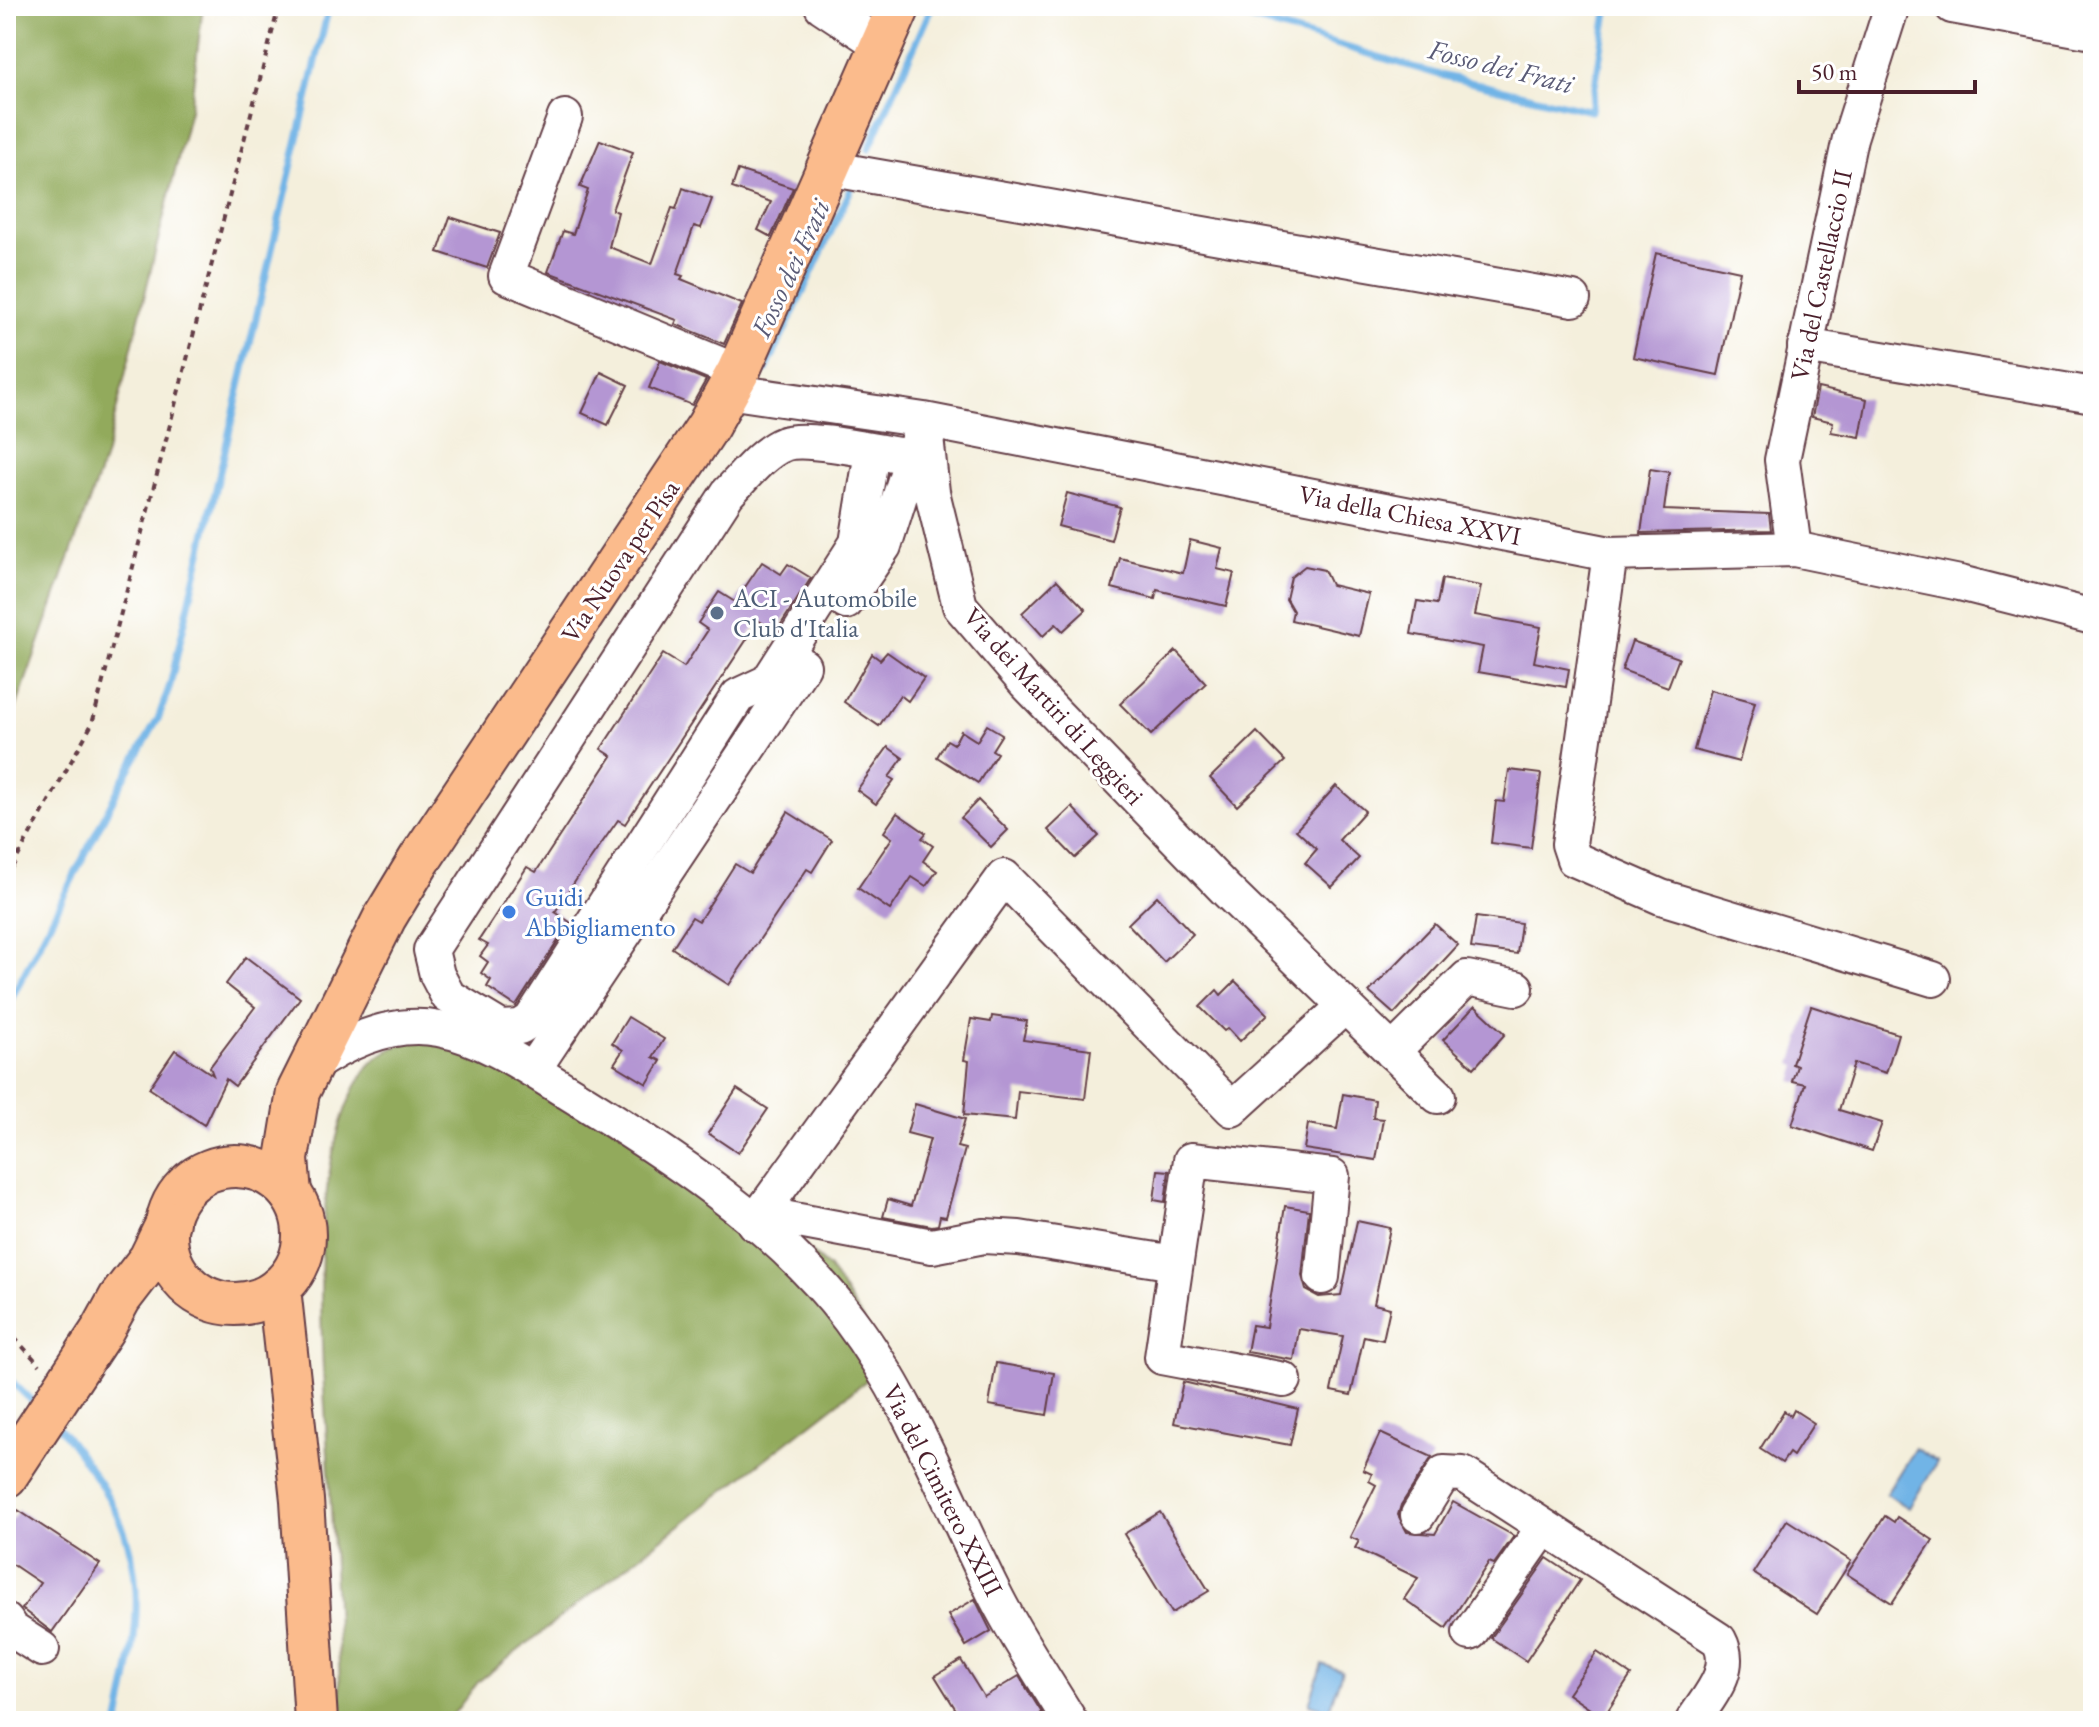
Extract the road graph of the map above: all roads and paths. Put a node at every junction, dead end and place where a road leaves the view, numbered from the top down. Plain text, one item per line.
1 (279, 6) edge
2 (822, 6) edge
3 (899, 6) edge
4 (1892, 6) edge
5 (1952, 6) edge
6 (1994, 14) junction
7 (2093, 32) edge
8 (881, 45) junction
9 (2093, 47) edge
10 (565, 117) dead end
11 (827, 168) junction
12 (1573, 299) dead end
13 (1805, 346) junction
14 (733, 382) junction
15 (2093, 395) edge
16 (924, 420) junction
17 (872, 452) junction
18 (912, 457) junction
19 (876, 522) junction
20 (1794, 549) junction
21 (1610, 554) junction
22 (2093, 617) edge
23 (6, 878) edge
24 (1933, 979) dead end
25 (1516, 988) dead end
26 (1345, 1006) junction
27 (1392, 1052) junction
28 (533, 1070) junction
29 (304, 1080) junction
30 (1438, 1096) dead end
31 (223, 1167) junction
32 (290, 1193) junction
33 (168, 1222) junction
34 (754, 1223) junction
35 (1175, 1263) junction
36 (1322, 1277) dead end
37 (279, 1288) junction
38 (210, 1297) junction
39 (6, 1329) edge
40 (103, 1329) junction
41 (1284, 1380) dead end
42 (64, 1390) junction
43 (289, 1403) junction
44 (17, 1459) edge
45 (1418, 1515) dead end
46 (1544, 1527) junction
47 (6, 1621) edge
48 (1470, 1633) dead end
49 (42, 1649) dead end
50 (316, 1721) edge
51 (1070, 1721) edge
52 (1693, 1721) edge

1 - 23 path
2 - 8 street
3 - 8 main road, Via Nuova per Pisa
4 - 13 street, Via del Castellaccio II
5 - 6 street
6 - 7 street
6 - 9 street
8 - 11 main road, Via Nuova per Pisa
10 - 14 street, Via della Chiesa XXVI
11 - 12 street
11 - 14 main road, Via Nuova per Pisa
13 - 15 street
13 - 20 street, Via del Castellaccio II
14 - 16 street, Via della Chiesa XXVI
14 - 29 main road, Via Nuova per Pisa
16 - 18 street
16 - 21 street, Via della Chiesa XXVI
16 - 26 street, Via dei Martiri di Leggieri
17 - 18 street
17 - 19 street
17 - 19 street
18 - 19 street
19 - 28 street
20 - 21 street, Via della Chiesa XXVI
20 - 22 street, Via della Chiesa XXVI
21 - 24 street
25 - 27 street
26 - 27 street, Via dei Martiri di Leggieri
26 - 34 street
27 - 30 street, Via dei Martiri di Leggieri
28 - 29 street, Via del Cimitero XXIII
28 - 34 street, Via del Cimitero XXIII
29 - 31 main road
29 - 32 main road
31 - 32 main road
31 - 33 main road
32 - 37 main road
33 - 38 main road
33 - 40 main road
34 - 35 street
34 - 51 street, Via del Cimitero XXIII
35 - 36 street
35 - 41 street
37 - 38 main road
37 - 43 main road
38 - 40 main road
38 - 43 main road
39 - 42 path
40 - 42 main road
42 - 44 main road
43 - 50 main road
45 - 46 street
46 - 48 street
46 - 52 street
47 - 49 street

